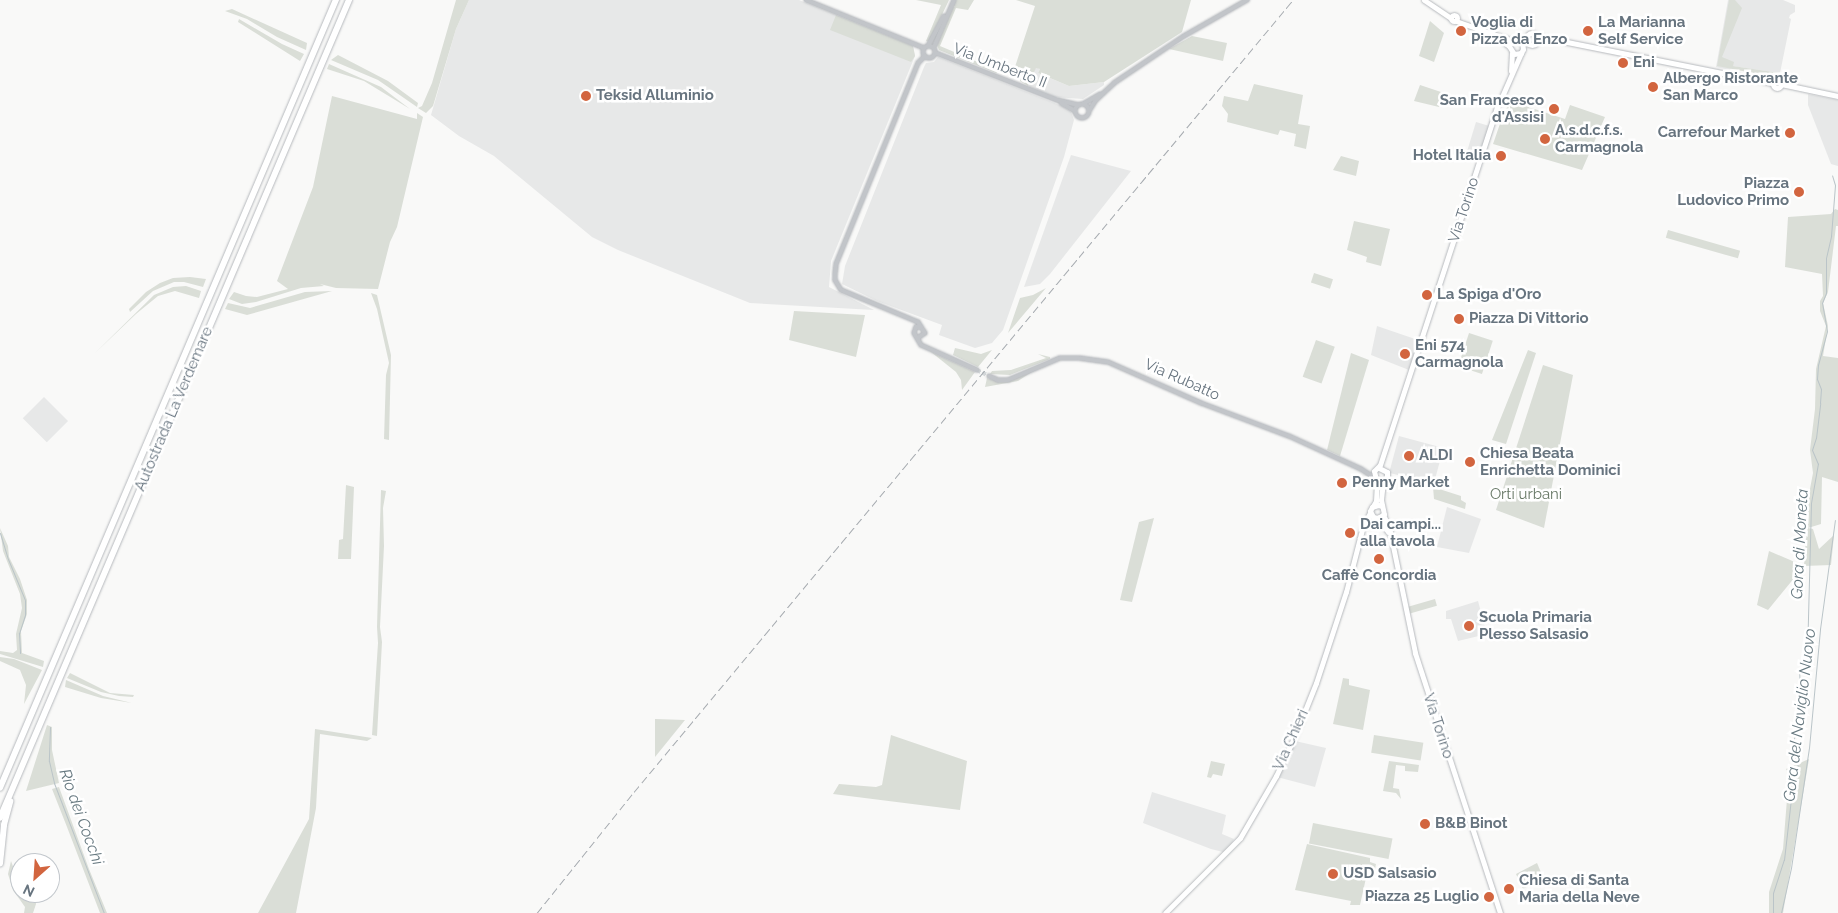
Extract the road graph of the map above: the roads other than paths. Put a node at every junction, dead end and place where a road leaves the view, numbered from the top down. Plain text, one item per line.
1 (336, 0) edge
2 (349, 0) edge
3 (806, 0) edge
4 (953, 0) edge
5 (1247, 0) edge
6 (1424, 0) edge
7 (1493, 34) junction
8 (1537, 36) junction
9 (1526, 37) junction
10 (1513, 40) junction
11 (1520, 41) junction
12 (1556, 41) junction
13 (1538, 43) junction
14 (1509, 46) junction
15 (1530, 46) junction
16 (926, 47) junction
17 (934, 47) junction
18 (1522, 51) junction
19 (936, 53) junction
20 (1512, 53) junction
21 (925, 56) junction
22 (1510, 76) junction
23 (1104, 92) junction
24 (1838, 96) edge
25 (1057, 100) junction
26 (1083, 104) junction
27 (1078, 105) junction
28 (1089, 110) junction
29 (1075, 112) junction
30 (921, 327) junction
31 (919, 337) junction
32 (977, 370) tunnel mouth
33 (989, 376) tunnel mouth
34 (1361, 469) junction
35 (1380, 469) junction
36 (1378, 479) junction
37 (1374, 506) junction
38 (1382, 506) junction
39 (1377, 516) junction
40 (24, 760) junction
41 (0, 788) edge
42 (0, 818) edge
43 (0, 864) edge
44 (1165, 913) edge
45 (1500, 913) edge

1 - 41 highway, Autostrada La Verdemare
2 - 40 highway, Autostrada La Verdemare
3 - 16 street
4 - 16 street
4 - 17 street
5 - 23 street
6 - 7 main road
7 - 10 main road
7 - 14 main road
8 - 9 main road
8 - 12 main road
8 - 13 main road
9 - 11 main road
9 - 15 main road
10 - 11 main road
10 - 14 main road
11 - 18 main road
12 - 13 main road
12 - 24 main road
13 - 15 main road
14 - 20 main road
15 - 18 main road
16 - 17 street
16 - 21 street
17 - 19 street
18 - 20 main road
18 - 22 main road, Via Torino
19 - 21 street
19 - 25 street, Via Umberto II
20 - 22 main road, Via Torino
21 - 30 street
22 - 35 main road, Via Torino
23 - 26 street
23 - 28 street
25 - 27 street, Via Umberto II
25 - 29 street, Via Umberto II
26 - 27 street
26 - 28 street
27 - 29 street
28 - 29 street
30 - 31 street
30 - 31 street
31 - 32 street
33 - 34 street, Via Rubatto
34 - 35 street
34 - 36 street
35 - 36 main road
35 - 36 main road
36 - 37 main road, Via Chieri
36 - 38 main road
37 - 38 main road
37 - 39 main road, Via Chieri
38 - 39 main road
39 - 44 main road, Via Chieri
39 - 45 main road, Via Torino
40 - 42 highway, Autostrada La Verdemare
40 - 43 highway

